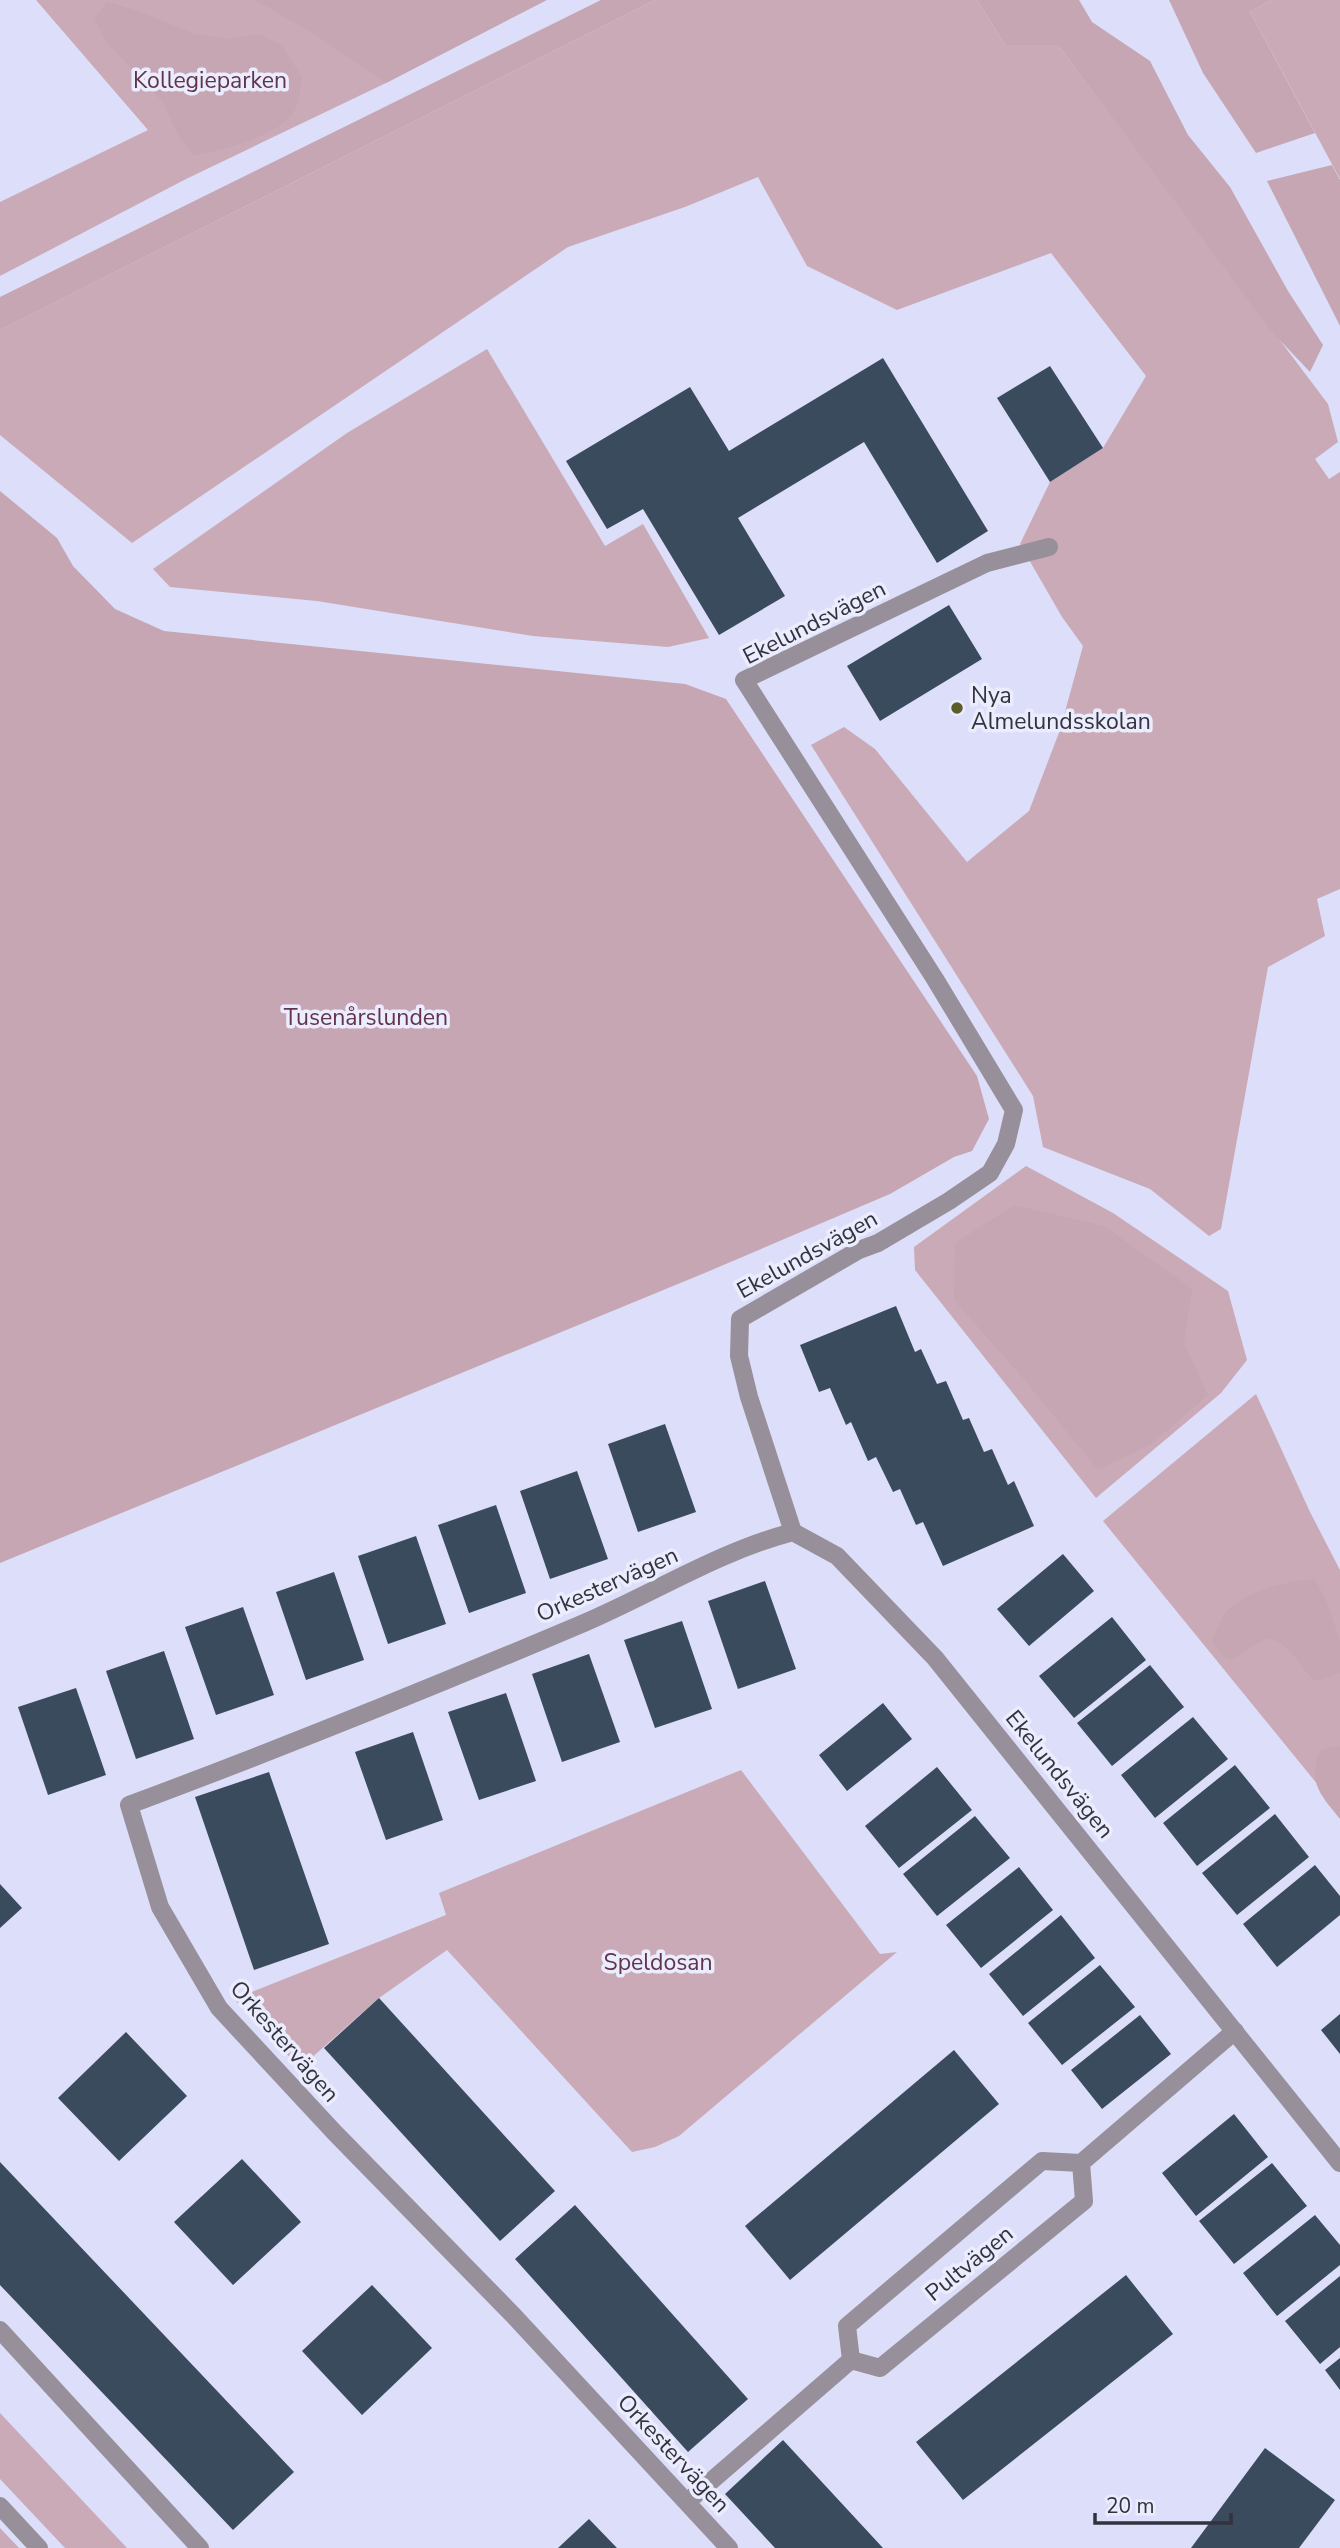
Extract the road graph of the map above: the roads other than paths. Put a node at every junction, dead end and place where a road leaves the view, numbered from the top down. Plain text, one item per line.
1 (1049, 547) dead end
2 (793, 1532) junction
3 (1235, 2031) junction
4 (1081, 2163) junction
5 (1340, 2164) edge
6 (0, 2330) edge
7 (851, 2360) junction
8 (687, 2502) junction
9 (0, 2507) edge
10 (39, 2548) edge
11 (200, 2548) edge
12 (729, 2548) edge

1 - 2 street, Ekelundsvägen
2 - 3 street, Ekelundsvägen
2 - 8 street, Orkestervägen
3 - 4 street
3 - 5 street, Ekelundsvägen
4 - 7 street, Pultvägen
4 - 7 street, Pultvägen
6 - 11 street
7 - 8 street
8 - 12 street, Orkestervägen
9 - 10 street

